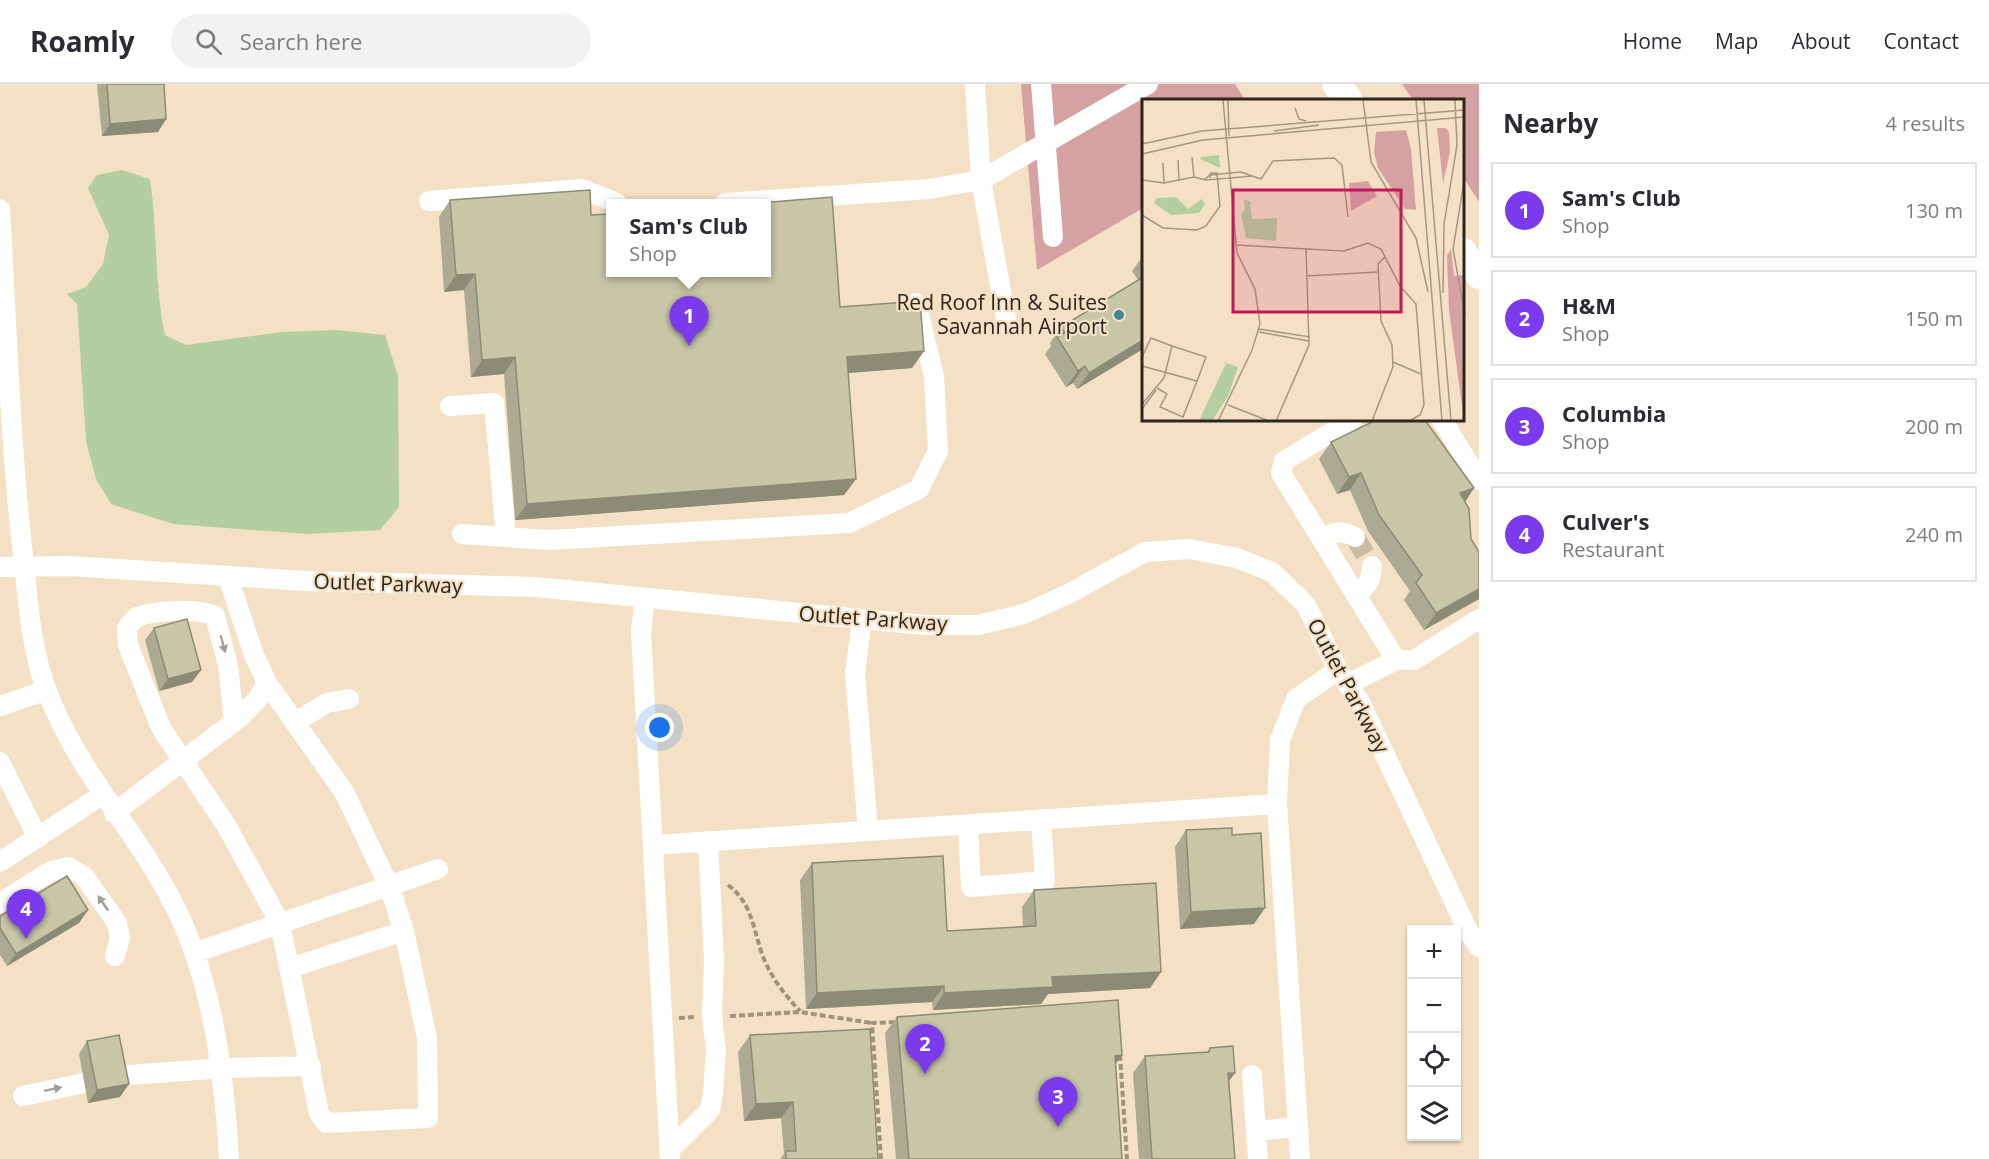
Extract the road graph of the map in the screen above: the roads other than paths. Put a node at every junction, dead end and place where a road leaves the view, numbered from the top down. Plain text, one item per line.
1 (975, 84) edge
2 (1041, 84) edge
3 (1148, 84) edge
4 (1336, 84) edge
5 (1348, 99) edge
6 (1047, 144) junction
7 (981, 180) junction
8 (606, 199) edge
9 (429, 201) dead end
10 (771, 201) edge
11 (0, 209) edge
12 (1053, 237) dead end
13 (1464, 254) edge
14 (1479, 275) edge
15 (916, 303) edge
16 (1007, 324) dead end
17 (450, 406) dead end
18 (1349, 422) edge
19 (1443, 422) edge
20 (1479, 480) edge
21 (462, 534) dead end
22 (506, 537) junction
23 (1354, 537) dead end
24 (1322, 539) junction
25 (24, 565) junction
26 (1372, 566) dead end
27 (0, 567) edge
28 (228, 577) junction
29 (1356, 594) junction
30 (645, 598) junction
31 (862, 619) junction
32 (1479, 619) edge
33 (1396, 660) junction
34 (1343, 677) junction
35 (267, 683) junction
36 (47, 690) junction
37 (350, 699) dead end
38 (0, 705) edge
39 (234, 721) junction
40 (295, 722) junction
41 (0, 762) edge
42 (182, 762) junction
43 (102, 795) junction
44 (1276, 804) junction
45 (114, 813) junction
46 (1041, 819) junction
47 (968, 824) junction
48 (868, 831) junction
49 (38, 838) junction
50 (708, 841) junction
51 (654, 844) junction
52 (0, 862) edge
53 (438, 869) dead end
54 (389, 886) junction
55 (0, 903) edge
56 (280, 923) junction
57 (404, 931) junction
58 (1479, 947) edge
59 (194, 953) junction
60 (115, 956) dead end
61 (290, 968) junction
62 (311, 1066) junction
63 (223, 1068) junction
64 (1252, 1075) dead end
65 (116, 1076) edge
66 (84, 1083) dead end
67 (22, 1096) dead end
68 (1298, 1127) junction
69 (1256, 1131) junction
70 (670, 1155) edge
71 (229, 1159) edge
72 (1258, 1159) edge
73 (1300, 1159) edge

1 - 7 street
2 - 6 street
3 - 6 street
4 - 5 highway
6 - 7 street
6 - 12 street
7 - 10 street
7 - 16 street
8 - 9 street
11 - 25 street
13 - 14 highway
15 - 22 street
17 - 22 street
18 - 24 street
19 - 20 street
21 - 22 street
23 - 24 street
24 - 29 street
25 - 27 street, Outlet Parkway
25 - 28 street, Outlet Parkway
25 - 36 street
26 - 29 street
28 - 30 street, Outlet Parkway
28 - 35 street
29 - 33 street
30 - 31 street, Outlet Parkway
30 - 51 street
31 - 34 street, Outlet Parkway
31 - 48 street
32 - 33 street
33 - 34 street
34 - 44 street
34 - 58 street, Outlet Parkway
35 - 39 street
35 - 40 street
36 - 38 street
36 - 43 street
37 - 40 street
39 - 42 street
42 -> 39 street
40 - 54 street
41 - 49 street
42 - 45 street
42 - 56 street
43 - 45 street
43 - 49 street
44 - 46 street
44 - 68 street
45 - 59 street
46 - 47 street
46 - 47 street
47 - 48 street
48 - 50 street
49 - 52 street
50 - 51 street
50 - 70 street
51 - 70 street
53 - 54 street
54 - 56 street
54 - 57 street
60 -> 55 street
56 - 59 street
56 - 61 street
57 - 61 street
57 - 62 street
59 - 63 street
61 - 62 street
62 - 63 street
63 - 65 street
63 - 71 street
64 - 69 street
67 -> 66 street
68 - 69 street
68 - 73 street
69 - 72 street

